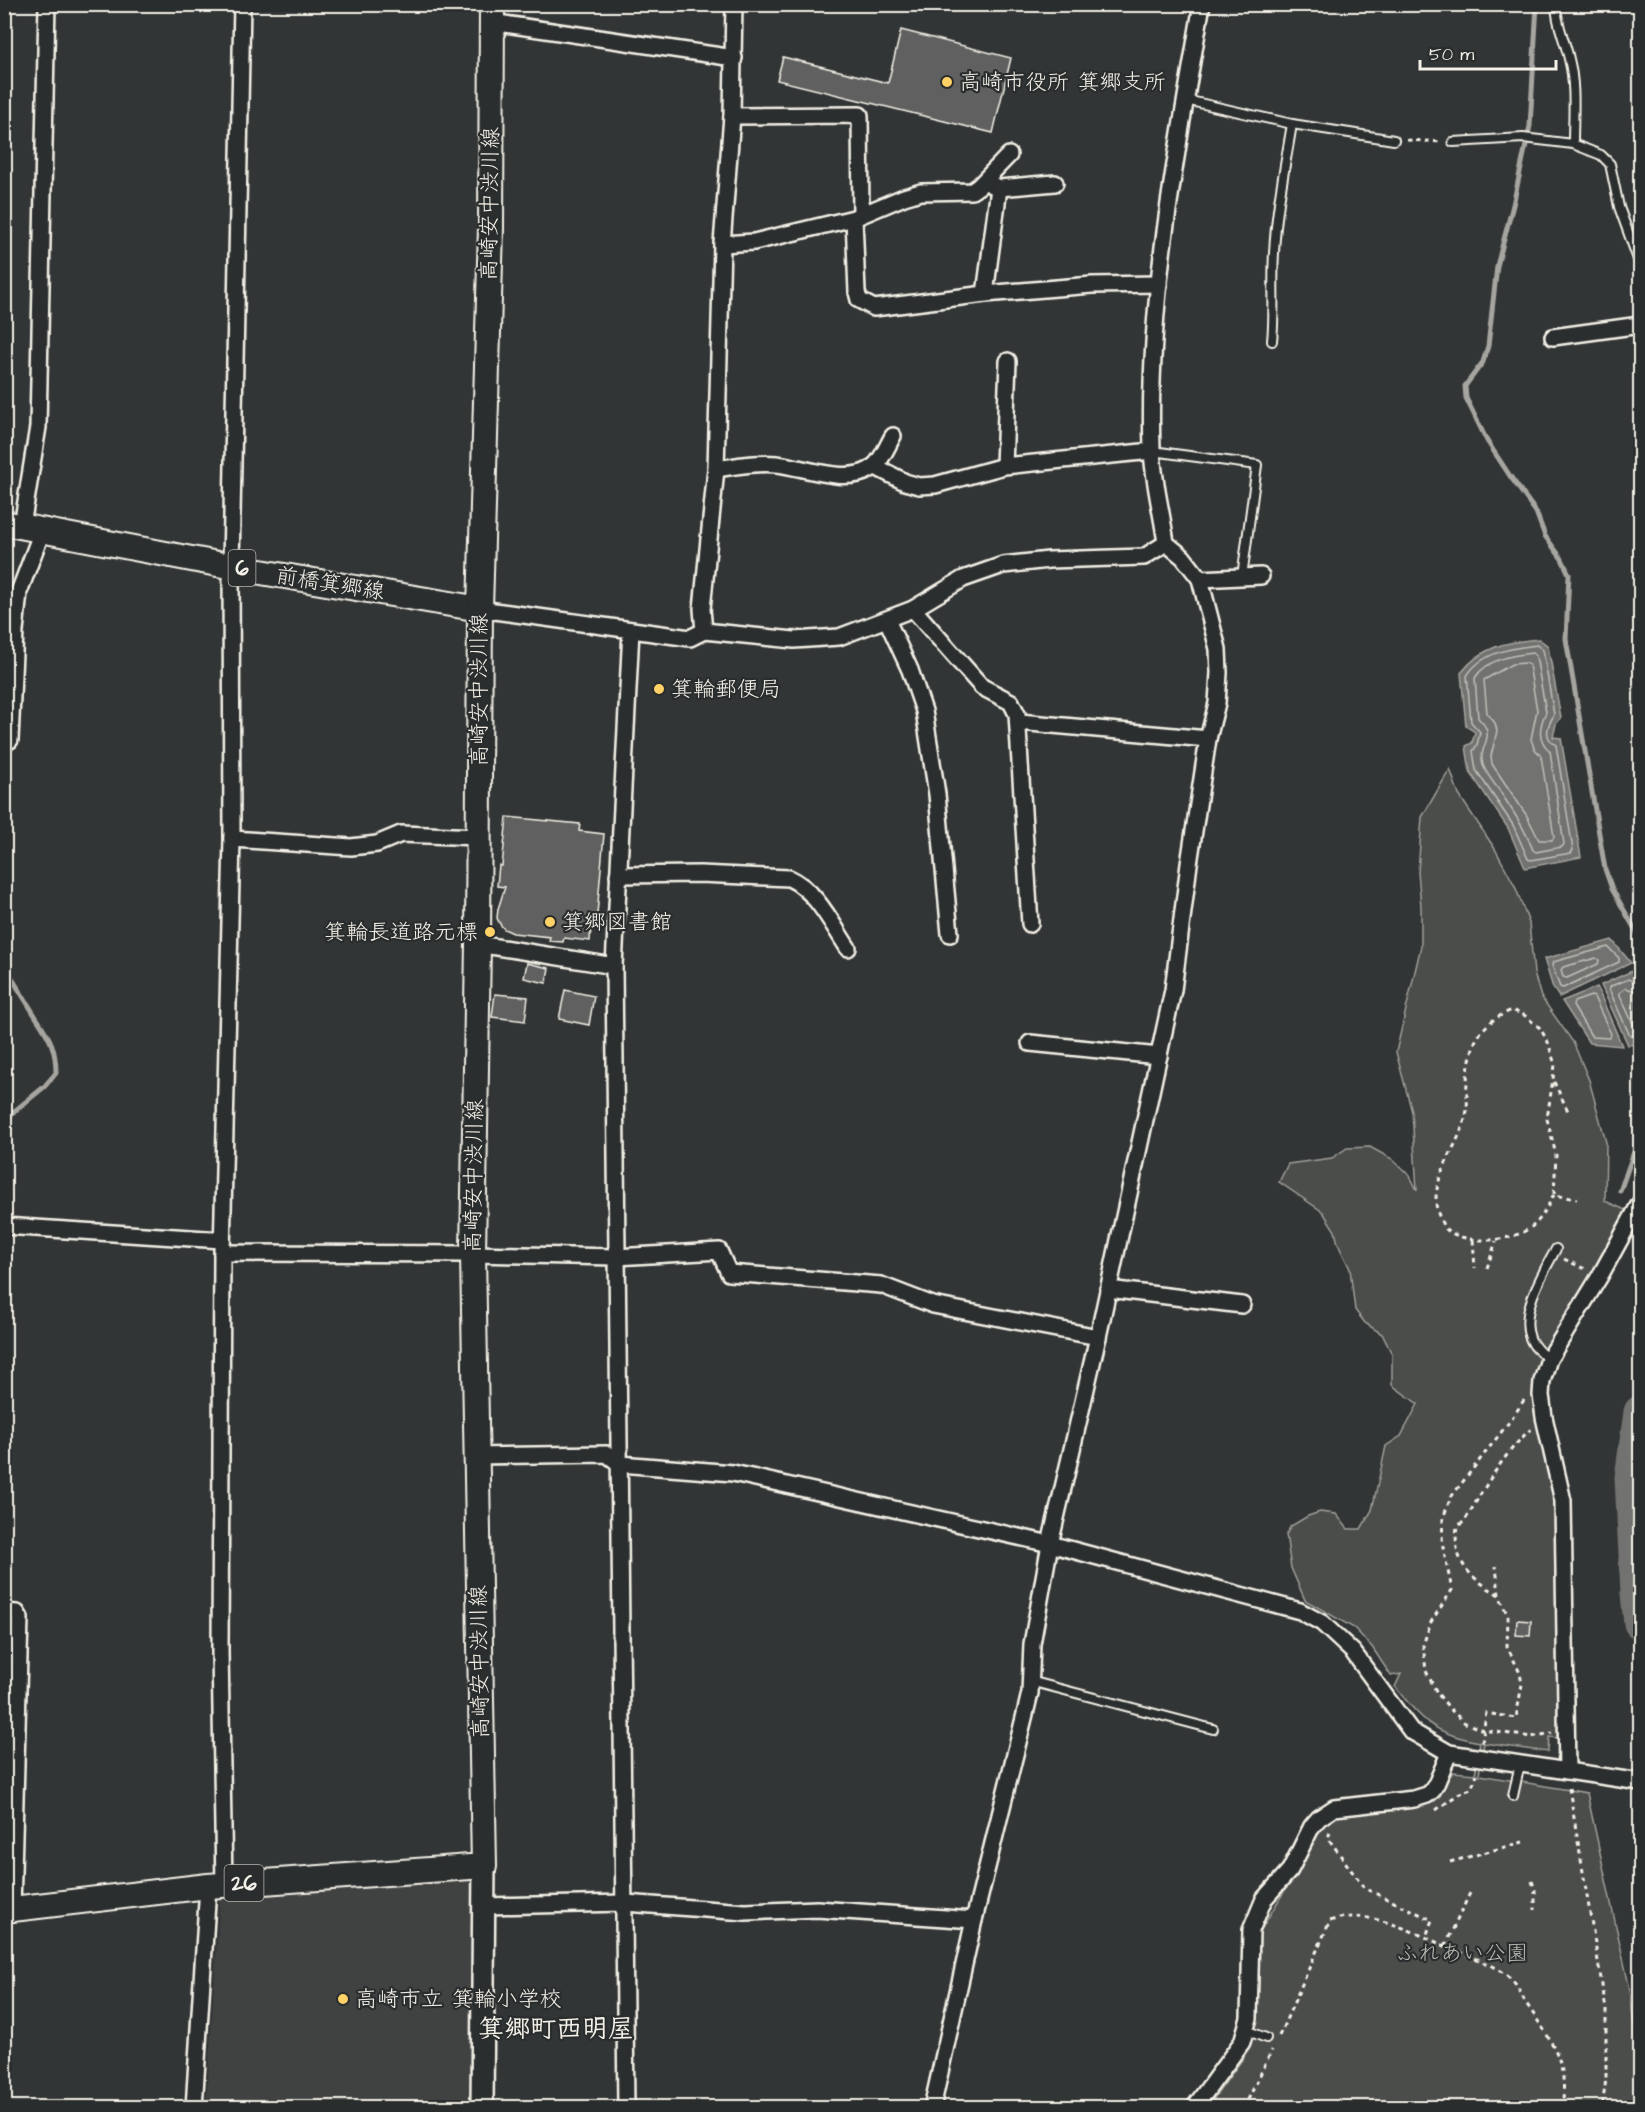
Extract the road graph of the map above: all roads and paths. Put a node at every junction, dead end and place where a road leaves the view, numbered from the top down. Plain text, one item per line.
1 (47, 4) edge
2 (242, 4) edge
3 (734, 4) edge
4 (1202, 4) edge
5 (1556, 4) edge
6 (491, 13) edge
7 (734, 58) junction
8 (1186, 100) junction
9 (732, 116) junction
10 (1292, 124) junction
11 (1394, 140) joint
12 (1453, 142) joint
13 (1573, 144) junction
14 (1009, 155) dead end
15 (985, 181) junction
16 (1055, 183) dead end
17 (999, 188) junction
18 (858, 216) junction
19 (722, 244) junction
20 (1641, 265) edge
21 (1159, 284) junction
22 (985, 294) junction
23 (1641, 325) edge
24 (1553, 337) dead end
25 (1272, 341) dead end
26 (1008, 362) dead end
27 (893, 436) dead end
28 (1152, 450) junction
29 (874, 466) junction
30 (1004, 466) junction
31 (716, 469) junction
32 (22, 527) edge
33 (1166, 543) junction
34 (231, 566) junction
35 (1261, 576) dead end
36 (1242, 577) junction
37 (1200, 579) junction
38 (480, 609) junction
39 (913, 609) junction
40 (888, 620) junction
41 (631, 630) junction
42 (704, 631) junction
43 (1641, 652) edge
44 (1639, 690) edge
45 (1019, 722) junction
46 (1208, 739) junction
47 (10, 740) dead end
48 (479, 837) junction
49 (232, 839) junction
50 (618, 875) junction
51 (1030, 924) dead end
52 (950, 934) dead end
53 (478, 944) junction
54 (848, 948) dead end
55 (614, 966) junction
56 (1030, 1043) dead end
57 (1159, 1056) junction
58 (1553, 1080) junction
59 (1569, 1113) dead end
60 (1554, 1195) junction
61 (1577, 1199) dead end
62 (1641, 1203) edge
63 (4, 1226) edge
64 (1473, 1239) junction
65 (1496, 1240) junction
66 (222, 1247) junction
67 (1556, 1249) dead end
68 (473, 1254) junction
69 (616, 1257) junction
70 (1564, 1259) dead end
71 (1577, 1265) dead end
72 (1475, 1268) dead end
73 (1487, 1268) dead end
74 (1108, 1289) junction
75 (1242, 1305) dead end
76 (1098, 1337) junction
77 (1549, 1359) junction
78 (1542, 1389) junction
79 (1533, 1427) dead end
80 (476, 1456) junction
81 (620, 1464) junction
82 (1050, 1544) junction
83 (1496, 1566) dead end
84 (1499, 1595) junction
85 (4, 1612) edge
86 (1030, 1681) junction
87 (1213, 1729) dead end
88 (1483, 1730) junction
89 (1553, 1733) dead end
90 (1481, 1747) dead end
91 (1449, 1753) junction
92 (1520, 1764) junction
93 (1478, 1769) dead end
94 (1571, 1776) junction
95 (1641, 1782) edge
96 (1471, 1789) dead end
97 (1513, 1796) dead end
98 (1330, 1830) dead end
99 (1523, 1842) dead end
100 (1450, 1862) dead end
101 (484, 1866) junction
102 (1532, 1881) dead end
103 (216, 1885) junction
104 (1470, 1893) dead end
105 (625, 1903) junction
106 (485, 1906) junction
107 (8, 1910) edge
108 (1535, 1910) dead end
109 (974, 1920) junction
110 (1426, 1938) junction
111 (1445, 1946) junction
112 (1245, 2030) junction
113 (1266, 2038) dead end
114 (194, 2108) edge
115 (482, 2108) edge
116 (626, 2108) edge
117 (932, 2108) edge
118 (1194, 2108) edge
119 (1244, 2108) edge
120 (1562, 2108) edge
121 (1602, 2108) edge

1 - 32 street
2 - 34 street
3 - 7 street
4 - 8 street
5 - 13 lane
6 - 7 street
6 - 38 main road, 高崎安中渋川線
7 - 9 street
8 - 10 lane
8 - 21 street
9 - 18 street
9 - 19 street
10 - 11 lane
10 - 25 lane
11 - 12 path
12 - 13 lane
13 - 20 lane
14 - 15 street
15 - 17 street
15 - 18 street
16 - 17 street
17 - 22 street
18 - 19 street
18 - 22 street
19 - 31 street
21 - 22 street
21 - 28 street
23 - 24 street
26 - 30 street
27 - 29 street
28 - 30 street
28 - 33 street
28 - 36 lane
29 - 30 street
29 - 31 street
31 - 42 street
32 - 34 main road, 前橋箕郷線 / 6
32 - 47 street
33 - 37 street
33 - 39 street
34 - 38 main road, 前橋箕郷線 / 6
34 - 49 street
35 - 36 street
36 - 37 street
37 - 46 street
38 - 41 street
38 - 48 main road, 高崎安中渋川線
39 - 40 street
39 - 45 street
40 - 42 street
40 - 52 street
41 - 42 street
41 - 50 street
43 - 44 path
45 - 46 street
45 - 51 street
46 - 57 street
48 - 49 street
48 - 53 main road, 高崎安中渋川線
49 - 66 street
50 - 54 street
50 - 55 street
53 - 55 street
53 - 68 main road, 高崎安中渋川線
55 - 69 street
56 - 57 street
57 - 74 street
58 - 59 path
58 - 60 path
58 - 64 path
60 - 61 path
60 - 65 path
62 - 77 street
63 - 66 street
64 - 65 path
64 - 72 path
65 - 73 path
66 - 68 street
66 - 103 street
67 - 77 lane
68 - 69 street
68 - 80 main road, 高崎安中渋川線
69 - 76 street
69 - 81 street
70 - 71 path
74 - 75 street
74 - 76 street
76 - 82 street
77 - 78 street
78 - 88 path
78 - 94 street
79 - 84 path
80 - 81 street
80 - 101 main road, 高崎安中渋川線
81 - 82 street
81 - 105 street
82 - 86 street
82 - 91 street
83 - 84 path
84 - 88 path
85 - 107 street
86 - 87 lane
86 - 109 street
88 - 89 path
88 - 90 path
91 - 92 street
91 - 112 street
92 - 94 street
92 - 97 lane
93 - 96 path
94 - 95 street
94 - 121 path
98 - 110 path
99 - 100 path
101 - 103 main road, 26
101 - 106 main road
102 - 108 path
103 - 107 main road, 26
103 - 114 street
104 - 111 path
105 - 106 street
105 - 109 street
105 - 116 street
106 - 115 main road
109 - 117 street
110 - 111 path
110 - 119 path
111 - 120 path
112 - 113 lane
112 - 118 street

